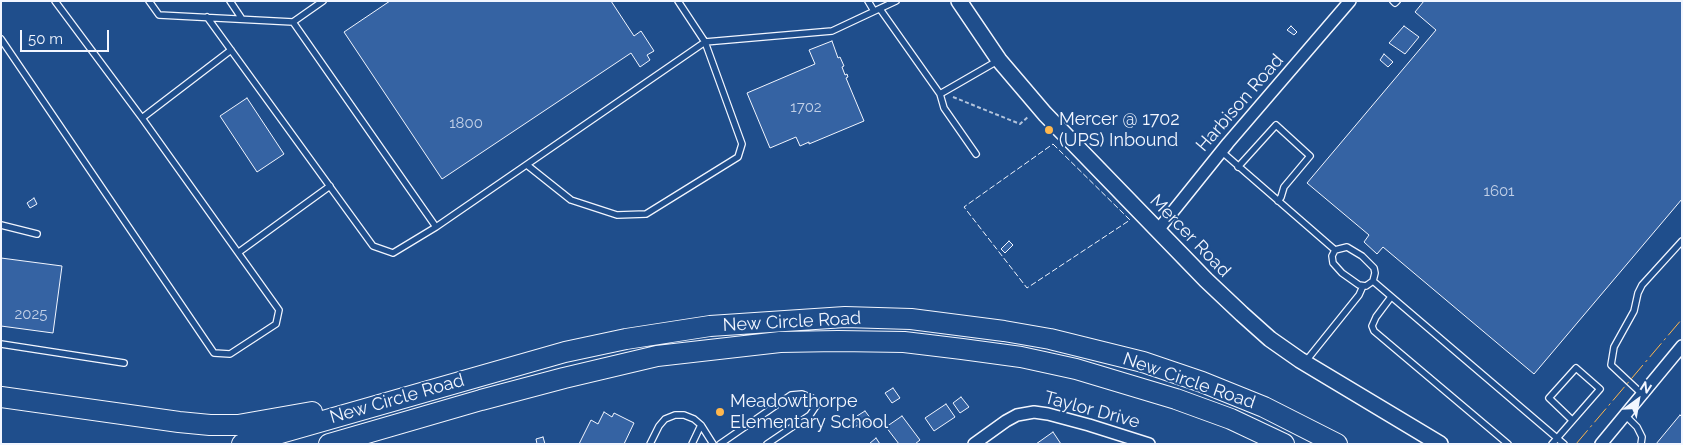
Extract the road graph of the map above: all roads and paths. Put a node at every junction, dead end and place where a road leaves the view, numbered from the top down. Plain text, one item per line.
1 (55, 1) edge
2 (149, 1) edge
3 (230, 1) edge
4 (323, 1) edge
5 (678, 1) edge
6 (868, 1) edge
7 (896, 1) edge
8 (959, 1) edge
9 (1350, 1) edge
10 (877, 10) junction
11 (208, 18) junction
12 (242, 19) junction
13 (293, 22) junction
14 (1, 39) edge
15 (705, 42) junction
16 (231, 50) junction
17 (999, 60) junction
18 (940, 94) junction
19 (952, 96) dead end
20 (1030, 116) dead end
21 (142, 118) junction
22 (1221, 151) junction
23 (976, 154) dead end
24 (527, 165) junction
25 (1238, 167) junction
26 (330, 186) junction
27 (1278, 202) junction
28 (1, 225) edge
29 (436, 227) junction
30 (1158, 230) junction
31 (37, 234) dead end
32 (1682, 240) edge
33 (1335, 250) junction
34 (239, 252) junction
35 (1373, 281) junction
36 (1363, 286) junction
37 (1391, 297) junction
38 (1, 344) edge
39 (1682, 346) edge
40 (124, 363) dead end
41 (1304, 363) junction
42 (1642, 394) junction
43 (1, 397) edge
44 (403, 397) junction
45 (1625, 416) junction
46 (418, 418) junction
47 (1572, 420) junction
48 (701, 425) junction
49 (1557, 438) junction
50 (242, 444) edge
51 (329, 444) edge
52 (352, 444) edge
53 (650, 444) edge
54 (692, 444) edge
55 (713, 444) edge
56 (720, 444) edge
57 (767, 444) edge
58 (974, 444) edge
59 (1148, 444) edge
60 (1284, 444) edge
61 (1337, 444) edge
62 (1440, 444) edge
63 (1508, 444) edge
64 (1552, 444) edge
65 (1564, 444) edge
66 (1601, 444) edge
67 (1641, 444) edge

1 - 21 lane
2 - 11 lane
3 - 12 lane
4 - 13 lane
5 - 15 lane
6 - 10 lane
7 - 10 lane
8 - 17 street, Mercer Road
9 - 22 street, Harbison Road
10 - 15 lane
10 - 18 lane
11 - 12 lane
11 - 16 lane
12 - 13 lane
13 - 29 lane
14 - 34 lane
15 - 24 lane
15 - 24 lane
16 - 21 lane
16 - 26 lane
17 - 18 lane
17 - 30 street, Mercer Road
18 - 23 lane
19 - 20 path
21 - 34 lane
22 - 25 lane
22 - 30 street, Harbison Road
24 - 29 lane
25 - 27 lane
25 - 27 lane
26 - 29 lane
26 - 34 lane
27 - 33 lane
28 - 31 lane
30 - 41 street, Mercer Road
32 - 42 lane
33 - 35 lane
33 - 36 lane
35 - 36 lane
35 - 37 lane
36 - 41 lane
37 - 49 lane
37 - 63 lane
38 - 40 lane
39 - 42 street
41 - 62 street, Mercer Road
42 - 45 street
43 - 44 highway
44 - 50 highway, New Circle Road
44 - 61 highway, New Circle Road
45 - 66 street
45 - 67 lane
46 - 51 highway, New Circle Road
46 - 52 highway
46 - 60 highway, New Circle Road
47 - 47 lane
47 - 49 lane
48 - 53 lane
48 - 54 lane
48 - 55 lane
49 - 64 lane
49 - 65 lane
56 - 57 lane
58 - 59 street, Taylor Drive

